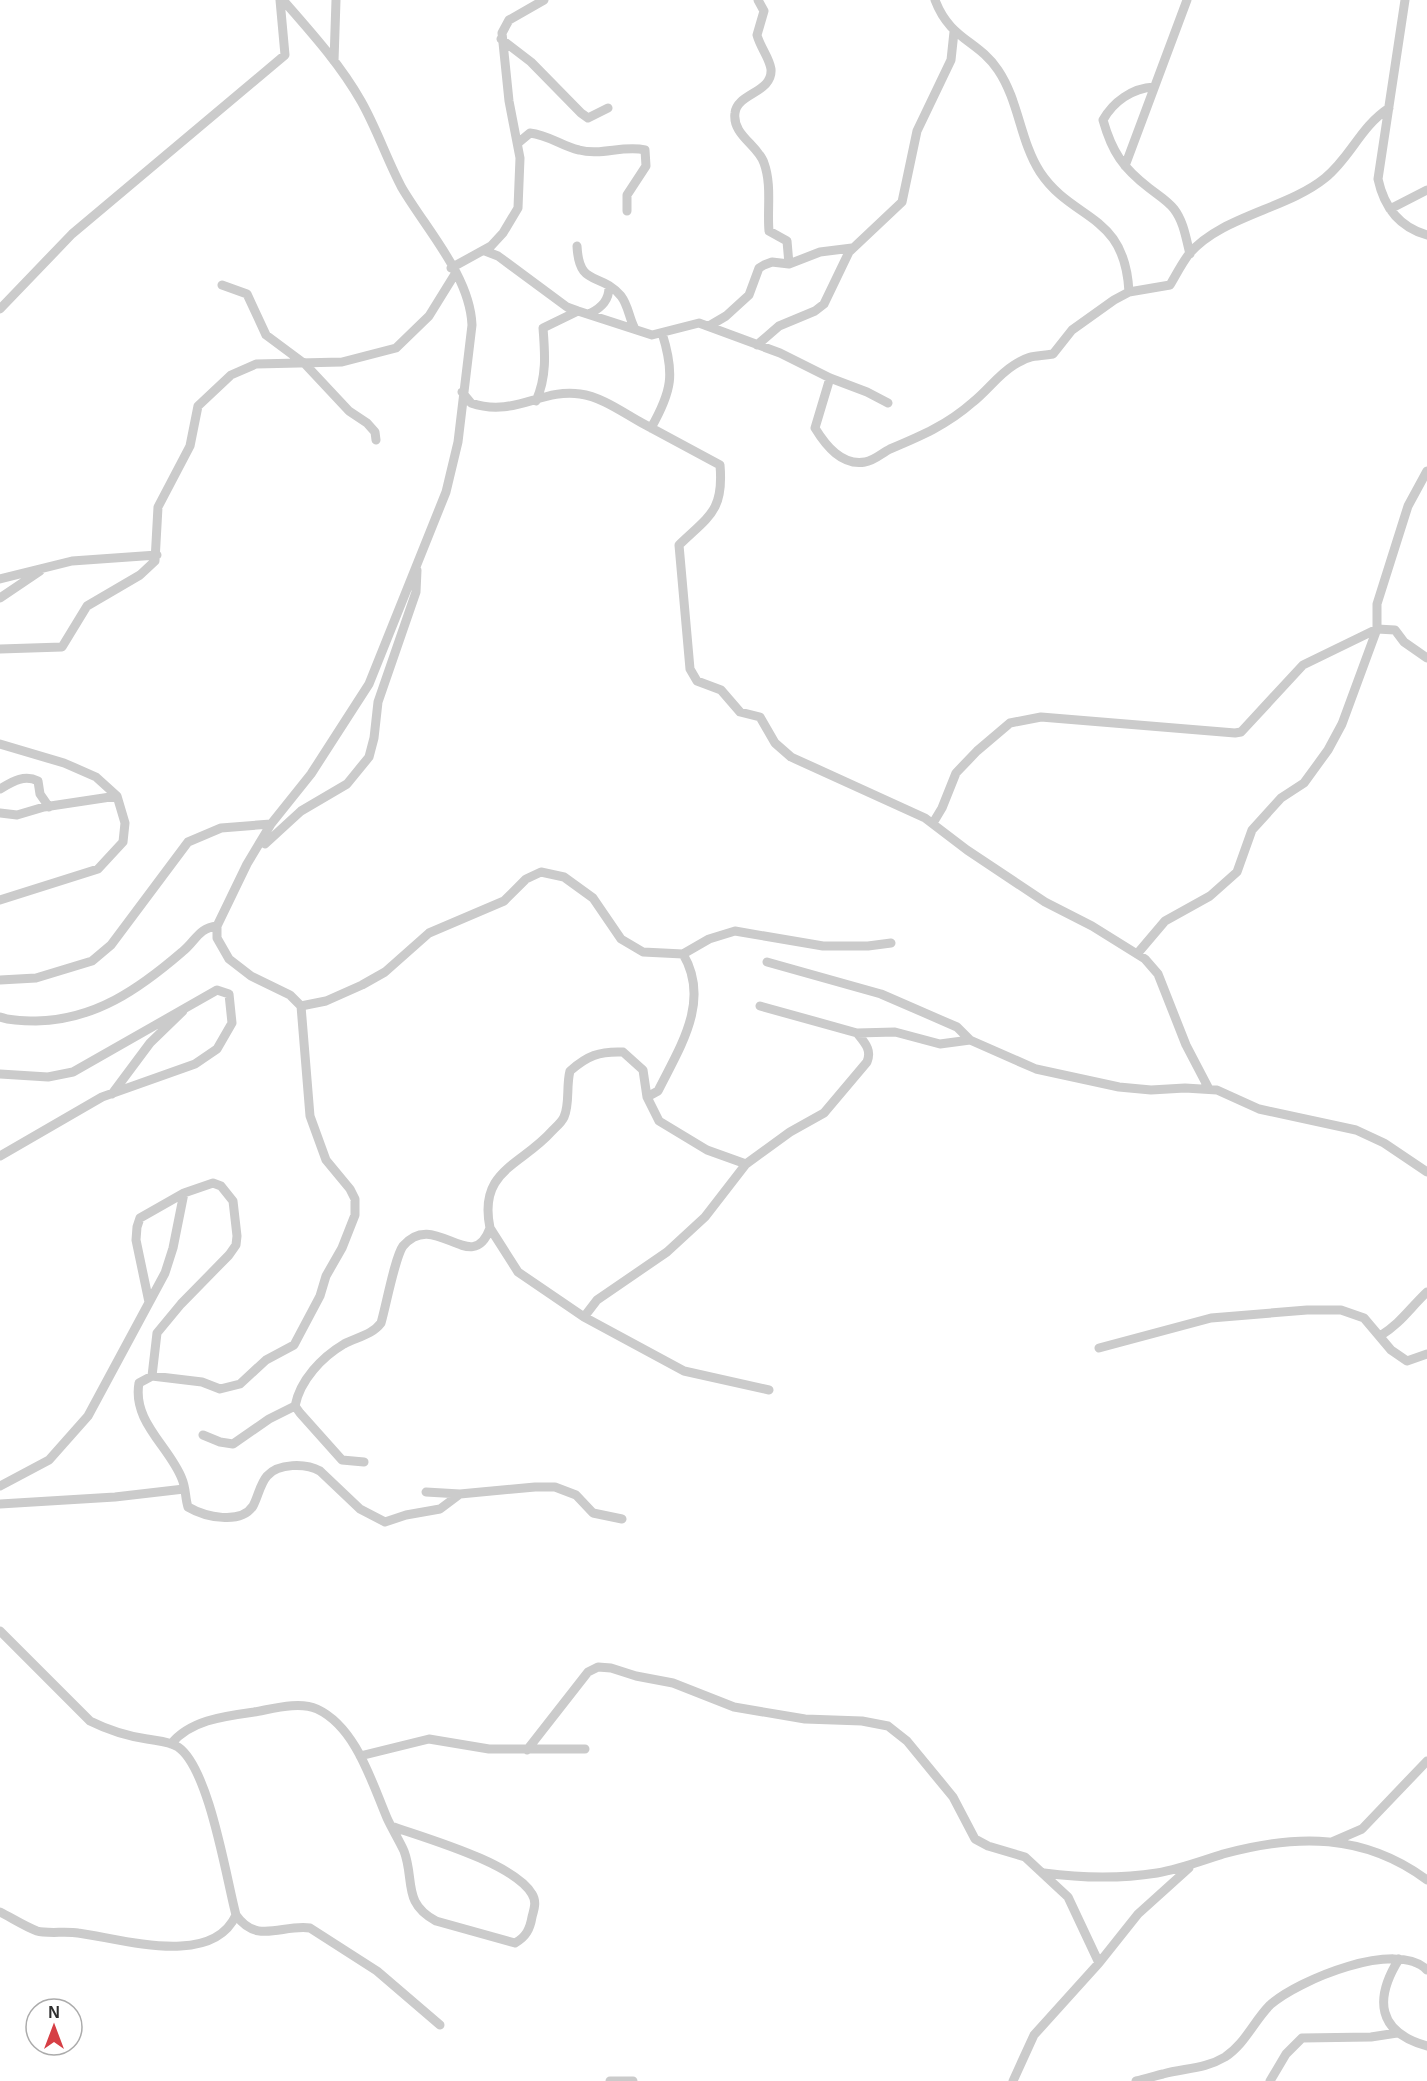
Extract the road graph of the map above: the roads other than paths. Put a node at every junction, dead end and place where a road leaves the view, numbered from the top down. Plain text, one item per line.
1 (281, 0) edge
2 (336, 0) edge
3 (544, 0) edge
4 (758, 0) edge
5 (935, 0) edge
6 (1187, 0) edge
7 (1405, 0) edge
8 (954, 32) junction
9 (501, 39) junction
10 (334, 61) junction
11 (1154, 87) junction
12 (608, 108) dead end
13 (1389, 108) junction
14 (518, 143) junction
15 (1125, 166) junction
16 (1427, 190) edge
17 (1390, 209) junction
18 (627, 211) dead end
19 (1427, 235) edge
20 (577, 246) dead end
21 (852, 248) junction
22 (485, 251) junction
23 (1190, 254) junction
24 (789, 264) junction
25 (453, 271) junction
26 (222, 285) dead end
27 (609, 286) junction
28 (1129, 292) junction
29 (0, 309) edge
30 (578, 311) junction
31 (591, 313) junction
32 (709, 326) junction
33 (634, 327) junction
34 (662, 333) junction
35 (757, 345) junction
36 (305, 364) junction
37 (830, 378) junction
38 (462, 392) junction
39 (536, 401) junction
40 (888, 403) dead end
41 (651, 428) junction
42 (376, 440) dead end
43 (1427, 471) edge
44 (156, 555) junction
45 (418, 563) junction
46 (48, 566) junction
47 (0, 579) edge
48 (0, 598) edge
49 (1377, 629) junction
50 (0, 649) edge
51 (1427, 658) edge
52 (0, 744) edge
53 (0, 789) edge
54 (117, 796) junction
55 (49, 807) junction
56 (0, 813) edge
57 (933, 823) junction
58 (272, 824) junction
59 (257, 852) junction
60 (0, 900) edge
61 (217, 926) junction
62 (891, 943) dead end
63 (683, 954) junction
64 (1137, 954) junction
65 (767, 962) dead end
66 (0, 980) edge
67 (193, 1001) junction
68 (301, 1006) junction
69 (760, 1006) dead end
70 (0, 1017) edge
71 (857, 1034) junction
72 (970, 1040) junction
73 (0, 1074) edge
74 (1209, 1089) junction
75 (112, 1094) junction
76 (647, 1097) junction
77 (0, 1156) edge
78 (746, 1164) junction
79 (1427, 1172) edge
80 (184, 1193) junction
81 (490, 1228) junction
82 (1427, 1292) edge
83 (149, 1302) junction
84 (584, 1317) junction
85 (1380, 1336) junction
86 (1099, 1348) dead end
87 (1427, 1354) edge
88 (152, 1376) junction
89 (769, 1390) dead end
90 (295, 1406) junction
91 (203, 1435) dead end
92 (364, 1462) dead end
93 (0, 1486) edge
94 (184, 1489) junction
95 (426, 1492) dead end
96 (460, 1494) junction
97 (0, 1504) edge
98 (622, 1519) dead end
99 (0, 1631) edge
100 (171, 1744) junction
101 (585, 1749) dead end
102 (527, 1750) junction
103 (360, 1756) junction
104 (1427, 1761) edge
105 (391, 1826) junction
106 (1332, 1842) junction
107 (1192, 1866) junction
108 (1044, 1873) junction
109 (1427, 1880) edge
110 (0, 1912) edge
111 (236, 1915) junction
112 (1399, 1959) junction
113 (1099, 1963) junction
114 (1427, 1970) edge
115 (440, 2025) dead end
116 (1397, 2033) junction
117 (1427, 2046) edge
118 (610, 2081) edge
119 (633, 2081) edge
120 (1012, 2081) edge
121 (1136, 2081) edge
122 (1270, 2081) edge

1 - 10 street
1 - 29 street
2 - 10 street
3 - 9 street
4 - 24 street
5 - 8 street
6 - 11 street
7 - 13 street
8 - 21 street
8 - 28 street
9 - 12 street
9 - 14 street
10 - 25 street
11 - 15 street
11 - 15 street
13 - 17 street
13 - 23 street
14 - 18 street
14 - 22 street
15 - 23 street
16 - 17 street
17 - 19 street
20 - 27 street
21 - 24 street
21 - 35 street
22 - 25 street
22 - 30 street
23 - 28 street
24 - 32 street
25 - 36 street
25 - 38 street
26 - 36 street
27 - 31 street
27 - 33 street
28 - 37 street
30 - 31 street
30 - 39 street
31 - 33 street
32 - 34 street
32 - 35 street
33 - 34 street
34 - 41 street
35 - 37 street
36 - 42 street
36 - 44 street
37 - 40 street
38 - 39 street
38 - 45 street
39 - 41 street
41 - 57 street
43 - 49 street
44 - 46 street
44 - 50 street
45 - 58 street
45 - 59 street
46 - 47 street
46 - 48 street
49 - 51 street
49 - 57 street
49 - 64 street
52 - 54 street
53 - 55 street
54 - 55 street
54 - 60 street
55 - 56 street
57 - 64 street
58 - 59 street
58 - 66 street
59 - 61 street
61 - 68 street
61 - 70 street
62 - 63 street
63 - 68 street
63 - 76 street
64 - 74 street
65 - 72 street
67 - 73 street
67 - 75 street
67 - 75 street
68 - 88 street
69 - 71 street
71 - 72 street
71 - 78 street
72 - 74 street
74 - 79 street
75 - 77 street
76 - 78 street
76 - 81 street
78 - 84 street
80 - 83 street
80 - 83 street
80 - 88 street
81 - 84 street
81 - 90 street
82 - 85 street
83 - 93 street
84 - 89 street
85 - 86 street
85 - 87 street
88 - 94 street
90 - 91 street
90 - 92 street
94 - 96 street
94 - 97 street
95 - 96 street
96 - 98 street
99 - 100 street
100 - 103 street
100 - 111 street
101 - 102 street
102 - 103 street
102 - 108 street
103 - 105 street
104 - 106 street
105 - 105 street
106 - 107 street
106 - 109 street
107 - 108 street
107 - 113 street
108 - 113 street
110 - 111 street
111 - 115 street
112 - 114 street
112 - 116 street
112 - 121 street
113 - 120 street
116 - 117 street
116 - 122 street
118 - 119 street

